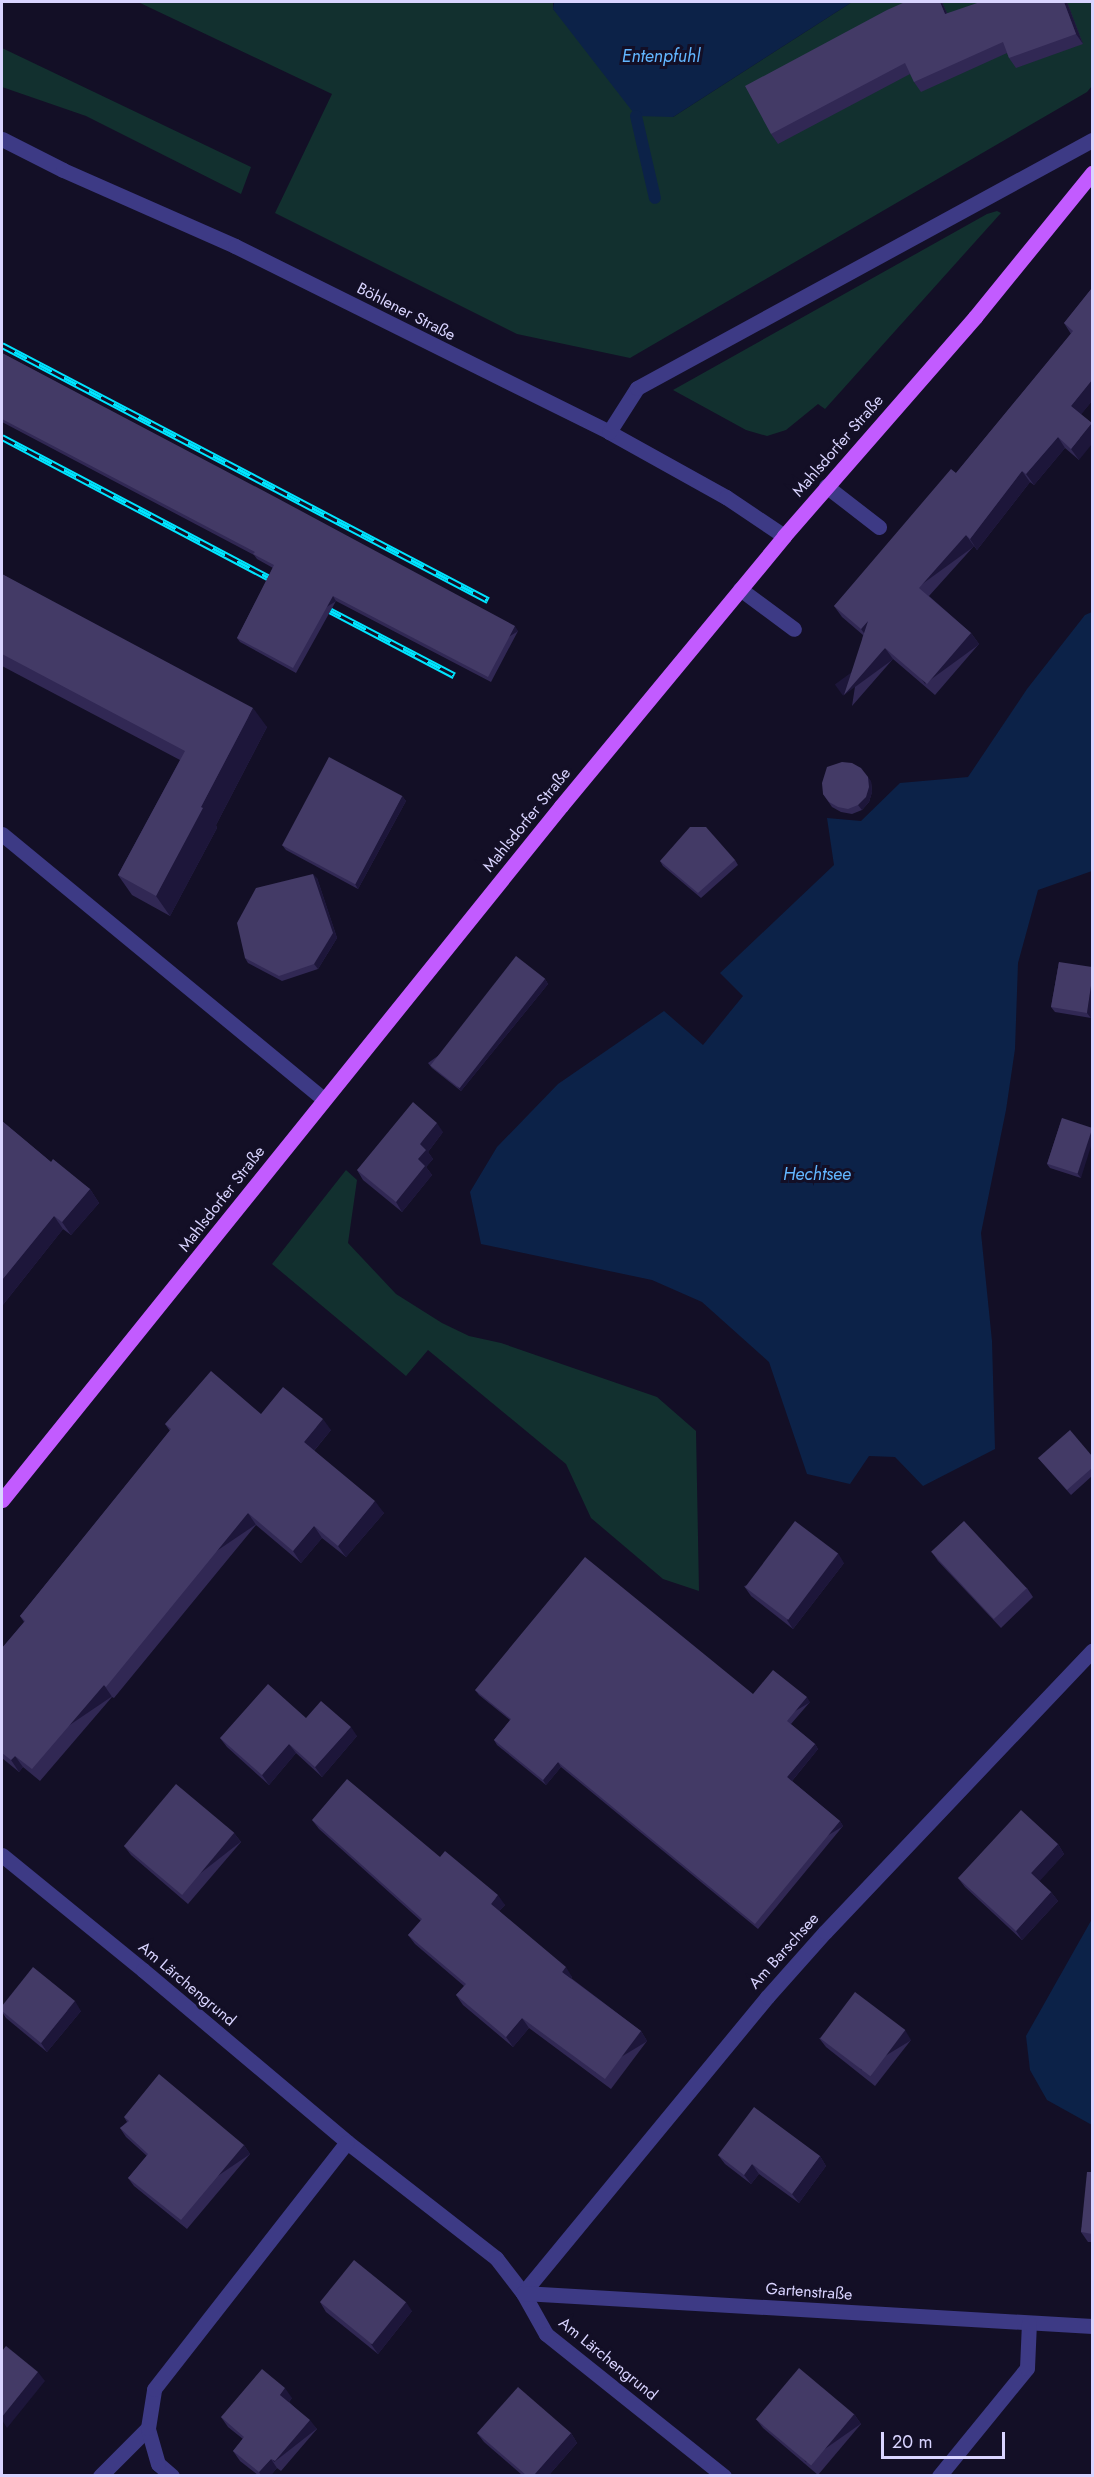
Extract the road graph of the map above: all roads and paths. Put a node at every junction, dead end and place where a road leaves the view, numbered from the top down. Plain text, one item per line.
1 (2, 139) edge
2 (1092, 140) edge
3 (1092, 173) edge
4 (609, 432) junction
5 (826, 486) junction
6 (879, 527) dead end
7 (784, 536) junction
8 (740, 589) junction
9 (794, 629) dead end
10 (2, 834) edge
11 (324, 1099) junction
12 (2, 1500) edge
13 (1092, 1651) edge
14 (2, 1855) edge
15 (347, 2142) junction
16 (523, 2293) junction
17 (1029, 2323) junction
18 (1092, 2326) edge
19 (148, 2428) junction
20 (100, 2475) edge
21 (172, 2475) edge
22 (724, 2475) edge
23 (939, 2475) edge

1 - 4 street, Böhlener Straße
2 - 4 street
3 - 5 main road, Mahlsdorfer Straße
4 - 7 street, Böhlener Straße
5 - 6 street
5 - 7 main road, Mahlsdorfer Straße
7 - 8 main road, Mahlsdorfer Straße
8 - 9 street
8 - 11 main road, Mahlsdorfer Straße
10 - 11 street
11 - 12 main road, Mahlsdorfer Straße
13 - 16 street, Am Barschsee
14 - 15 street, Am Lärchengrund
15 - 16 street, Am Lärchengrund
15 - 19 street
16 - 17 street, Gartenstraße
16 - 22 street, Am Lärchengrund
17 - 18 street, Gartenstraße
17 - 23 street
19 - 20 street
19 - 21 street

